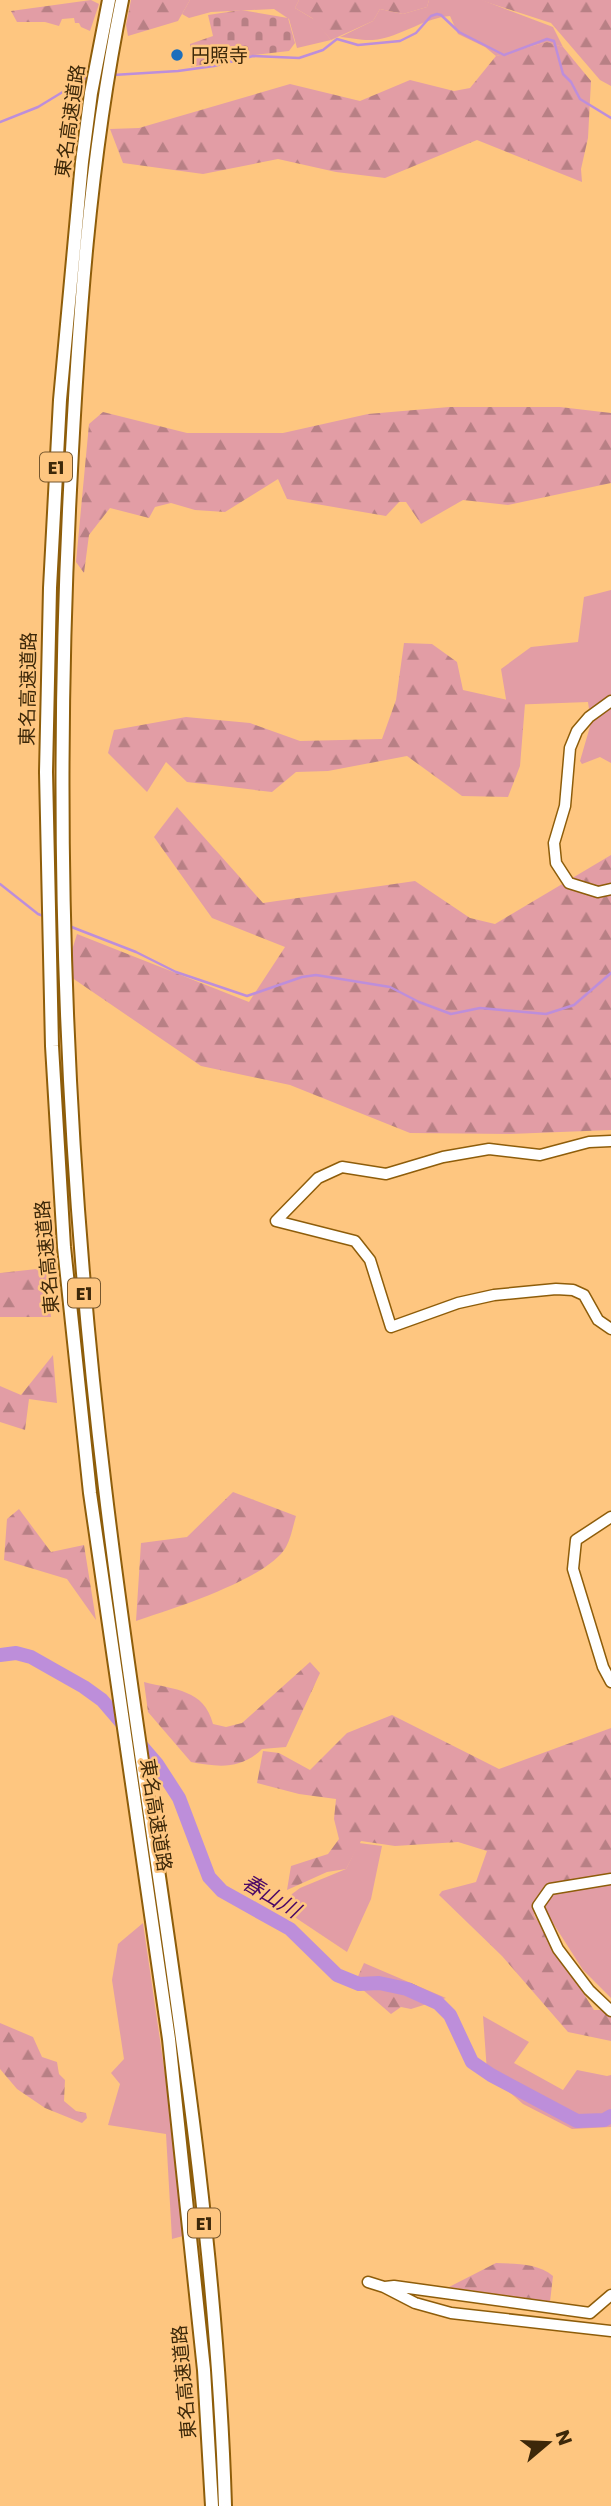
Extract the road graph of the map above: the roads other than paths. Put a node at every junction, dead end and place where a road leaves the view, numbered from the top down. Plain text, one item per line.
1 (109, 0) edge
2 (122, 0) edge
3 (112, 14) junction
4 (611, 701) edge
5 (611, 889) edge
6 (611, 1141) edge
7 (611, 1329) edge
8 (611, 1517) edge
9 (611, 1682) edge
10 (611, 1879) edge
11 (161, 1941) junction
12 (611, 2011) edge
13 (368, 2282) dead end
14 (384, 2287) junction
15 (611, 2295) edge
16 (611, 2331) edge
17 (212, 2506) edge
18 (225, 2506) edge

1 - 3 highway, 東名高速道路 / E1
2 - 3 highway, 東名高速道路 / E1
3 - 11 highway, 東名高速道路 / E1
3 - 11 highway, 東名高速道路 / E1
4 - 5 street
6 - 7 street
8 - 9 street
10 - 12 street
11 - 17 highway, 東名高速道路 / E1
11 - 18 highway, 東名高速道路 / E1
13 - 14 street
14 - 15 street
14 - 16 street

